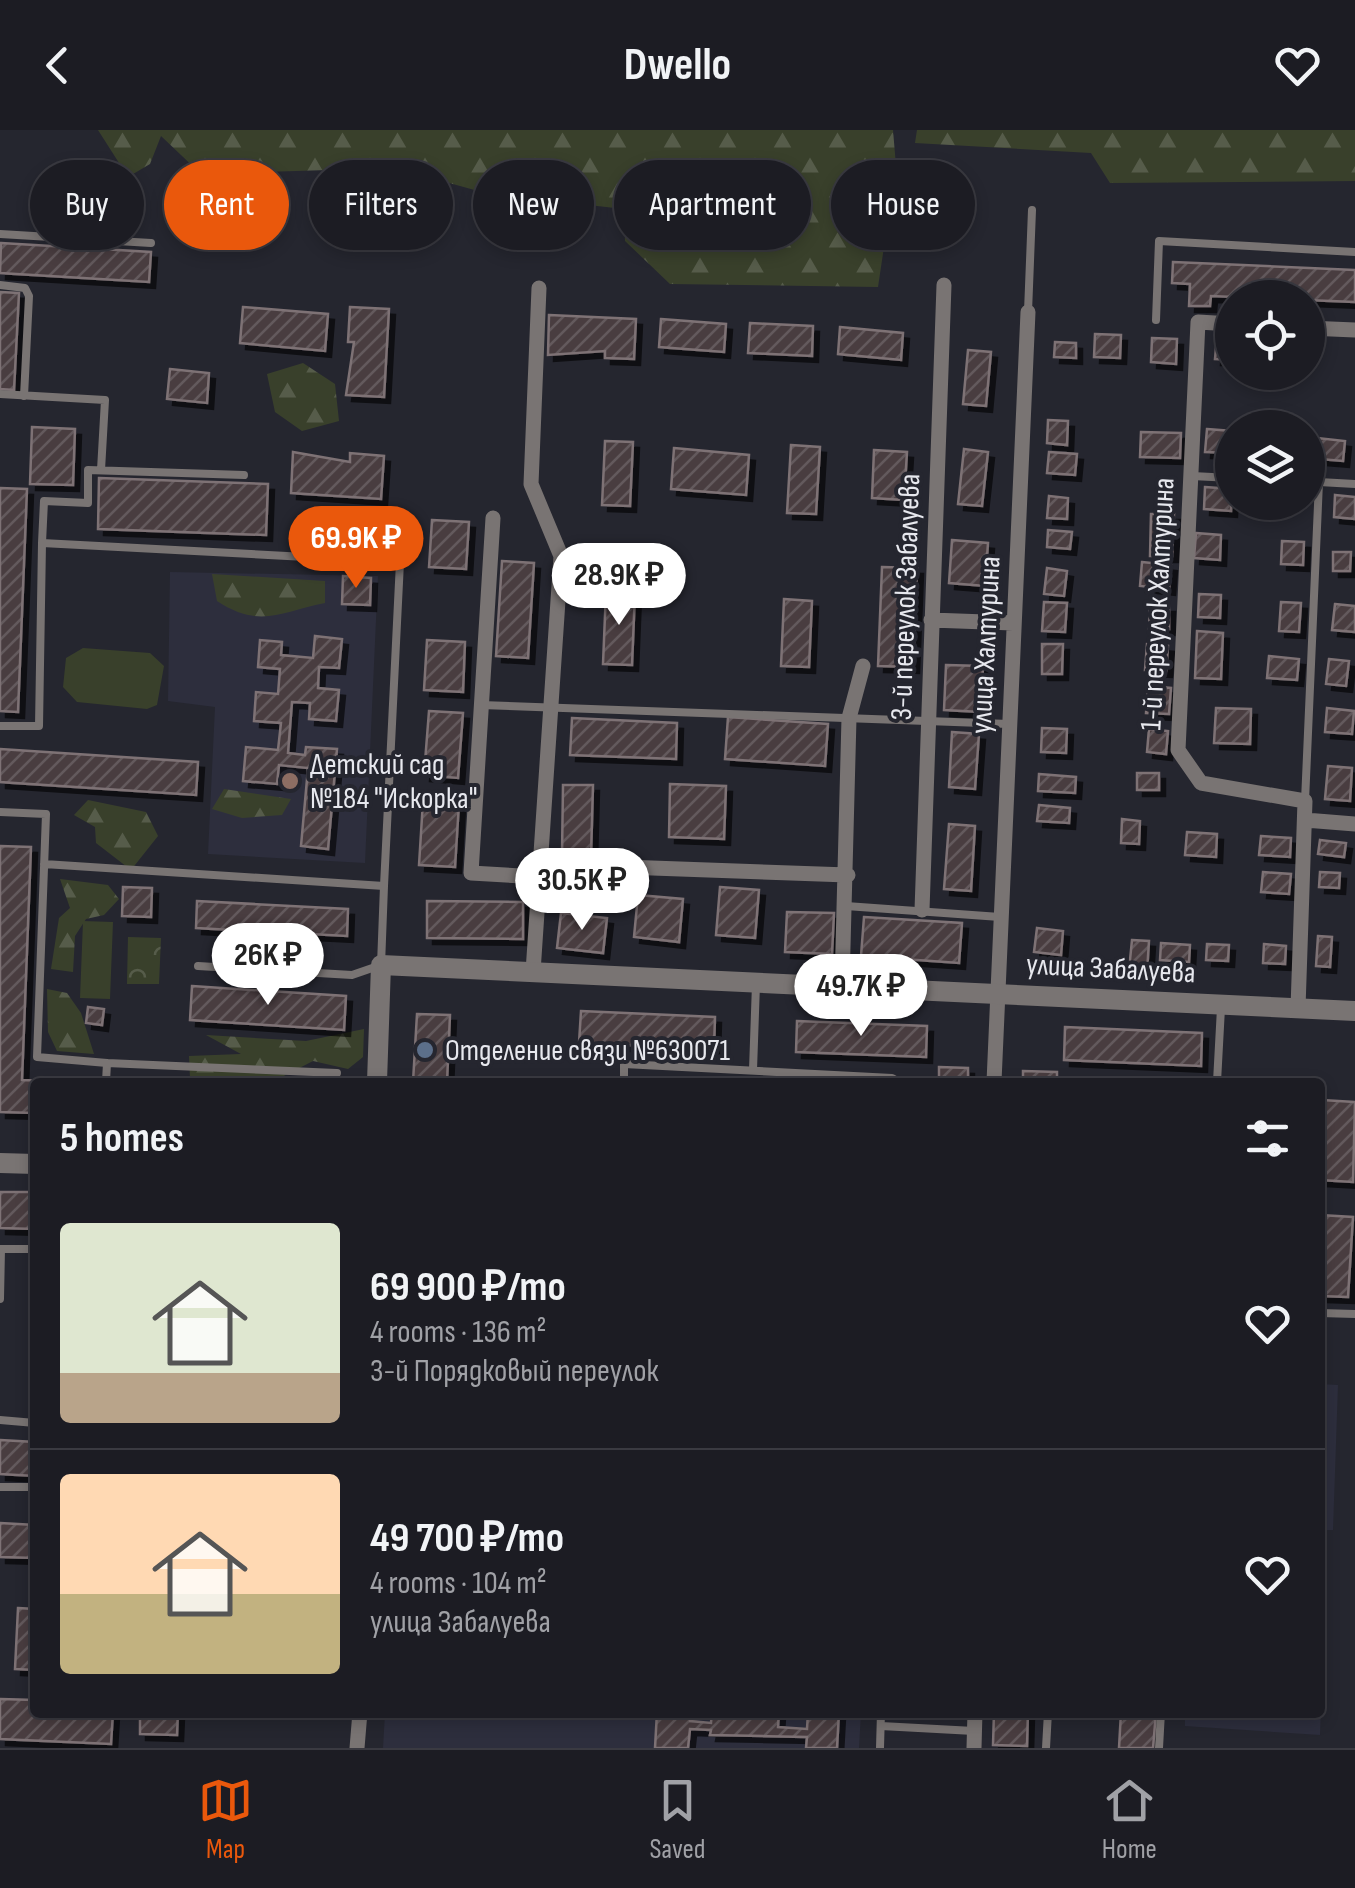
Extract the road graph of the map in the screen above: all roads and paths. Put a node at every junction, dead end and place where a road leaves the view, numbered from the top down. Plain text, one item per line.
1 (1032, 210) dead end
2 (0, 234) edge
3 (151, 243) dead end
4 (1355, 252) edge
5 (0, 285) edge
6 (944, 285) dead end
7 (540, 288) dead end
8 (1028, 312) joint
9 (1156, 320) dead end
10 (1215, 323) edge
11 (1325, 329) edge
12 (1355, 330) edge
13 (0, 394) edge
14 (24, 396) junction
15 (101, 470) junction
16 (244, 475) dead end
17 (1191, 476) junction
18 (1215, 477) edge
19 (1325, 482) edge
20 (1355, 484) edge
21 (492, 518) dead end
22 (1317, 520) edge
23 (42, 544) junction
24 (931, 620) junction
25 (1014, 623) junction
26 (863, 666) dead end
27 (481, 705) junction
28 (551, 707) junction
29 (849, 718) junction
30 (928, 723) junction
31 (1009, 724) junction
32 (0, 726) edge
33 (1305, 801) junction
34 (0, 812) edge
35 (1305, 820) junction
36 (1355, 824) edge
37 (44, 864) junction
38 (540, 871) junction
39 (848, 875) junction
40 (384, 886) junction
41 (846, 906) junction
42 (922, 910) junction
43 (1000, 916) junction
44 (382, 965) junction
45 (198, 966) dead end
46 (533, 972) junction
47 (756, 982) junction
48 (842, 985) junction
49 (997, 992) junction
50 (1221, 1004) junction
51 (1298, 1008) junction
52 (1355, 1010) edge
53 (107, 1063) junction
54 (752, 1070) junction
55 (337, 1073) dead end
56 (106, 1078) edge
57 (376, 1078) edge
58 (624, 1078) edge
59 (892, 1078) edge
60 (994, 1078) edge
61 (1217, 1078) edge
62 (0, 1163) edge
63 (30, 1164) edge
64 (30, 1249) edge
65 (0, 1299) edge
66 (1325, 1313) edge
67 (1355, 1314) edge
68 (0, 1420) edge
69 (30, 1423) edge
70 (0, 1486) edge
71 (30, 1487) edge
72 (360, 1718) edge
73 (881, 1718) edge
74 (975, 1718) edge
75 (1048, 1718) edge
76 (1161, 1718) edge
77 (881, 1726) junction
78 (974, 1731) junction
79 (358, 1748) edge
80 (880, 1748) edge
81 (974, 1748) edge
82 (1046, 1748) edge
83 (1159, 1748) edge

1 - 8 lane, улица Халтурина
2 - 3 lane
4 - 9 lane
5 - 14 lane
6 - 24 street, 3-й переулок Забалуева
7 - 28 street
8 - 25 street, улица Халтурина
10 - 17 street, 1-й переулок Халтурина
11 - 12 street
13 - 14 lane
14 - 15 lane
15 - 16 lane
15 - 23 lane
17 - 18 lane
17 - 33 street, 1-й переулок Халтурина
19 - 20 lane
21 - 27 street
22 - 33 lane
23 - 32 lane
23 - 40 lane
24 - 25 street
24 - 30 street, 3-й переулок Забалуева
25 - 31 street, улица Халтурина
26 - 29 street
27 - 28 lane
27 - 38 street
28 - 29 lane
28 - 38 street
29 - 30 lane
29 - 39 street
30 - 31 lane
30 - 42 street, 3-й переулок Забалуева
31 - 43 street, улица Халтурина
33 - 35 street
34 - 37 lane
35 - 36 street
35 - 51 street
37 - 40 lane
37 - 53 lane
38 - 39 street
38 - 46 street
39 - 41 street
40 - 44 lane
41 - 42 lane
41 - 48 street
42 - 43 lane
43 - 49 street, улица Халтурина
44 - 45 lane
44 - 46 street, улица Забалуева
44 - 57 street
46 - 47 street, улица Забалуева
47 - 48 street, улица Забалуева
47 - 54 lane
48 - 49 street, улица Забалуева
49 - 50 street, улица Забалуева
49 - 60 street, улица Халтурина
50 - 51 street, улица Забалуева
50 - 61 lane
51 - 52 street, улица Забалуева
53 - 55 lane
53 - 56 lane
54 - 58 lane
54 - 59 lane
62 - 63 street
64 - 65 lane
66 - 67 lane
68 - 69 lane
70 - 71 lane
72 - 79 street
73 - 77 lane
74 - 78 street
75 - 82 lane
76 - 83 lane
77 - 78 lane
77 - 80 lane
78 - 81 street

